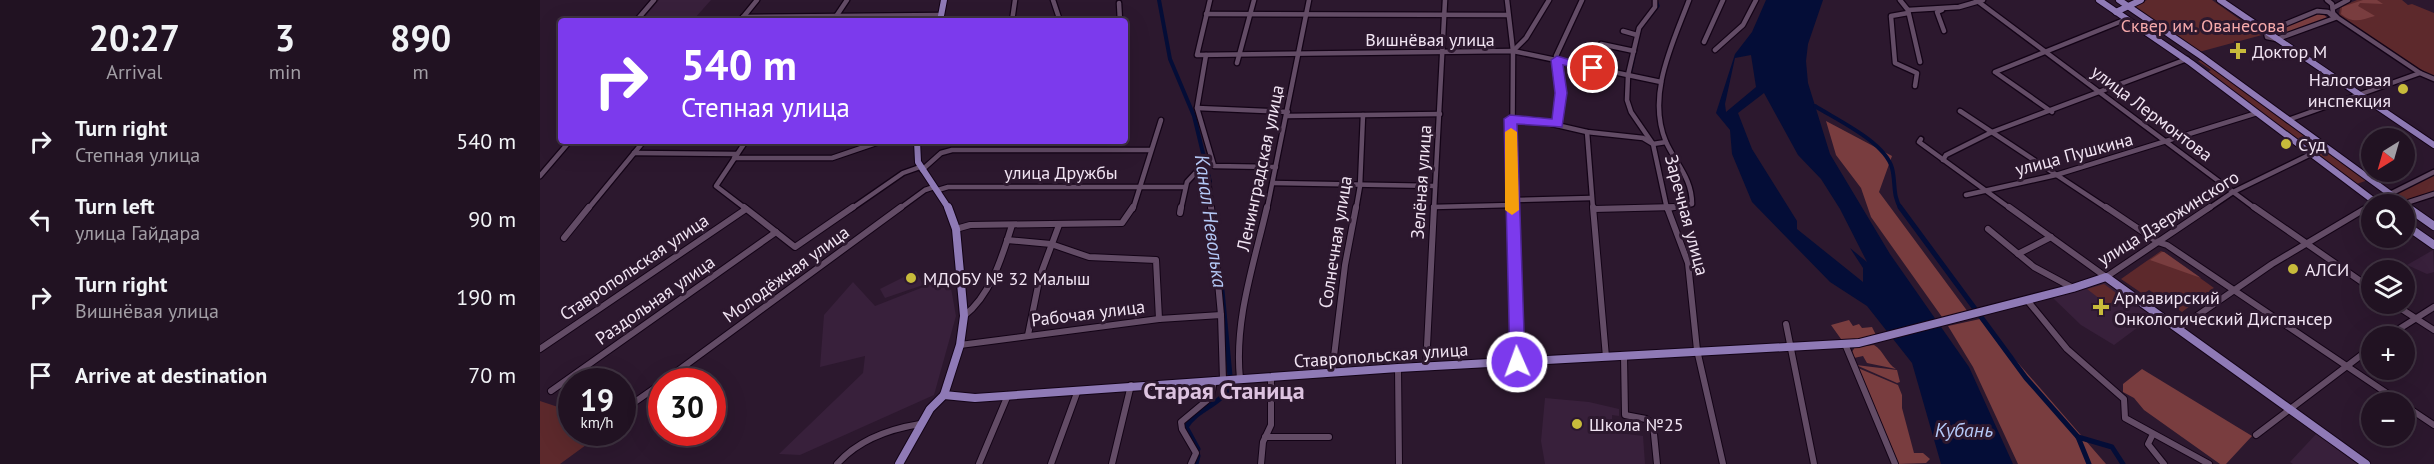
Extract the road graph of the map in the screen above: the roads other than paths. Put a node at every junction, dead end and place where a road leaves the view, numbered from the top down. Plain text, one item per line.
1 (654, 0) edge
2 (757, 0) edge
3 (847, 0) edge
4 (944, 0) edge
5 (1015, 0) edge
6 (1053, 0) edge
7 (1210, 0) edge
8 (1254, 0) edge
9 (1309, 0) edge
10 (1445, 0) edge
11 (1507, 0) edge
12 (1549, 0) edge
13 (1582, 0) edge
14 (1655, 0) edge
15 (1689, 0) edge
16 (1723, 0) edge
17 (1756, 0) edge
18 (1900, 0) edge
19 (2099, 0) edge
20 (2119, 0) edge
21 (2141, 0) edge
22 (2220, 0) edge
23 (2326, 0) edge
24 (2348, 0) edge
25 (1979, 1) edge
26 (1119, 3) dead end
27 (2128, 6) junction
28 (1956, 7) junction
29 (2333, 8) junction
30 (1908, 11) junction
31 (2116, 12) junction
32 (1206, 14) junction
33 (1251, 14) junction
34 (1306, 15) junction
35 (1507, 15) junction
36 (837, 16) junction
37 (1444, 16) junction
38 (2336, 17) junction
39 (639, 18) edge
40 (742, 18) edge
41 (773, 18) edge
42 (940, 18) edge
43 (1012, 18) edge
44 (1059, 18) edge
45 (1120, 18) edge
46 (2127, 19) junction
47 (1623, 31) dead end
48 (1944, 31) dead end
49 (2266, 32) junction
50 (1637, 35) junction
51 (2277, 39) junction
52 (1704, 42) dead end
53 (1601, 44) dead end
54 (1715, 50) dead end
55 (1513, 51) junction
56 (1634, 51) junction
57 (1300, 52) junction
58 (2044, 52) junction
59 (1239, 53) junction
60 (1444, 53) junction
61 (1206, 55) junction
62 (2187, 59) junction
63 (1557, 60) junction
64 (1920, 62) dead end
65 (1238, 63) dead end
66 (1995, 72) joint
67 (1917, 73) joint
68 (2420, 73) junction
69 (1628, 75) junction
70 (2434, 79) edge
71 (1661, 82) junction
72 (1915, 86) dead end
73 (2102, 93) junction
74 (2357, 95) junction
75 (1197, 108) junction
76 (1960, 111) dead end
77 (2052, 112) junction
78 (2257, 113) junction
79 (1287, 114) junction
80 (1440, 114) junction
81 (1363, 115) junction
82 (1510, 119) junction
83 (1161, 120) dead end
84 (2288, 120) junction
85 (1558, 124) junction
86 (1587, 132) junction
87 (1992, 132) junction
88 (1921, 139) dead end
89 (1666, 142) junction
90 (2167, 142) junction
91 (567, 144) edge
92 (642, 144) edge
93 (744, 144) edge
94 (873, 144) edge
95 (917, 144) edge
96 (1653, 144) junction
97 (2434, 145) edge
98 (1150, 150) junction
99 (634, 153) junction
100 (2311, 154) junction
101 (736, 156) junction
102 (1943, 160) junction
103 (920, 166) junction
104 (1276, 166) junction
105 (2434, 172) edge
106 (2056, 175) junction
107 (540, 176) edge
108 (1273, 183) junction
109 (1360, 186) junction
110 (1434, 186) junction
111 (1138, 187) junction
112 (1184, 187) junction
113 (936, 188) junction
114 (925, 190) joint
115 (1988, 190) junction
116 (2233, 192) junction
117 (2389, 193) joint
118 (2361, 194) edge
119 (2434, 194) edge
120 (1966, 195) dead end
121 (1591, 198) junction
122 (2415, 200) edge
123 (1512, 202) junction
124 (1433, 207) junction
125 (746, 209) junction
126 (1594, 209) junction
127 (1667, 209) junction
128 (2361, 210) edge
129 (2415, 212) edge
130 (1180, 213) dead end
131 (1012, 225) junction
132 (1059, 225) junction
133 (2434, 226) edge
134 (1988, 229) dead end
135 (956, 230) junction
136 (776, 232) junction
137 (2415, 232) edge
138 (2051, 237) junction
139 (564, 238) dead end
140 (1007, 240) junction
141 (2158, 242) junction
142 (2302, 243) junction
143 (1051, 244) junction
144 (2434, 245) edge
145 (2018, 254) junction
146 (2106, 277) junction
147 (2361, 282) edge
148 (2073, 288) junction
149 (2230, 290) junction
150 (2027, 300) junction
151 (2434, 307) edge
152 (2409, 314) edge
153 (1221, 315) junction
154 (964, 316) junction
155 (2414, 317) junction
156 (1159, 319) junction
157 (1786, 324) dead end
158 (2402, 326) edge
159 (2178, 329) junction
160 (2434, 330) edge
161 (1028, 335) junction
162 (1876, 339) joint
163 (1845, 344) junction
164 (960, 345) junction
165 (1792, 346) junction
166 (540, 349) edge
167 (1697, 350) junction
168 (2361, 355) edge
169 (1624, 356) junction
170 (1606, 357) junction
171 (1517, 362) junction
172 (1426, 366) junction
173 (2346, 366) junction
174 (682, 368) edge
175 (1398, 368) junction
176 (1332, 373) junction
177 (1271, 377) junction
178 (1239, 379) junction
179 (1214, 380) junction
180 (1224, 380) junction
181 (1131, 385) junction
182 (1079, 389) junction
183 (551, 392) dead end
184 (2385, 392) edge
185 (1008, 394) junction
186 (944, 395) junction
187 (2290, 409) junction
188 (2415, 412) edge
189 (920, 424) junction
190 (1653, 424) joint
191 (2434, 425) edge
192 (2152, 434) junction
193 (2256, 435) dead end
194 (1265, 437) junction
195 (1329, 437) dead end
196 (837, 464) edge
197 (899, 464) edge
198 (979, 464) edge
199 (1051, 464) edge
200 (1112, 464) edge
201 (1191, 464) edge
202 (1261, 464) edge
203 (1399, 464) edge
204 (1657, 464) edge
205 (1723, 464) edge
206 (1814, 464) edge
207 (1895, 464) edge
208 (2164, 464) edge
209 (2209, 464) edge
210 (2366, 464) edge

1 - 39 street
2 - 40 street
3 - 36 street
4 - 42 main road
5 - 43 street
6 - 44 street
7 - 32 street
8 - 33 street
9 - 34 street, Ленинградская улица
10 - 37 street, Зелёная улица
11 - 35 street
12 - 55 street
13 - 63 street
14 - 50 street, Заречная улица
15 - 71 street
16 - 52 street
17 - 54 street
18 - 30 street
19 - 31 main road
20 - 27 main road
21 - 27 main road
22 - 49 main road
23 - 29 street
24 - 29 street
25 - 28 street
25 - 58 street, улица Лермонтова
26 - 45 street
27 - 31 main road
27 - 84 main road
28 - 30 street
28 - 48 street
29 - 38 street
30 - 64 street
30 - 67 street
31 - 46 main road
32 - 33 street
32 - 61 street, Вишнёвая улица
33 - 34 street
33 - 59 street
34 - 37 street
34 - 57 street, Ленинградская улица
35 - 37 street
35 - 55 street
36 - 41 street
36 - 42 street
37 - 60 street, Зелёная улица
38 - 49 street
38 - 51 street
38 - 68 street
46 - 58 street
46 - 62 main road
47 - 50 street
49 - 51 main road
50 - 56 street, Заречная улица
51 - 74 main road
53 - 56 street
55 - 60 street, Вишнёвая улица
55 - 63 street, Вишнёвая улица
55 - 82 street
56 - 69 street, Заречная улица
57 - 59 street, Вишнёвая улица
57 - 60 street, Вишнёвая улица
57 - 79 street, Ленинградская улица
58 - 66 street
58 - 73 street, улица Лермонтова
59 - 61 street, Вишнёвая улица
59 - 65 street
60 - 80 street, Зелёная улица
61 - 75 street
62 - 73 street
62 - 78 main road
63 - 69 street, Вишнёвая улица
63 - 85 street
66 - 77 street
67 - 72 street
68 - 70 street
68 - 74 street
69 - 71 street, Вишнёвая улица
69 - 96 street, Заречная улица
71 - 89 street
73 - 77 street
73 - 90 street, улица Лермонтова
74 - 84 street
74 - 97 main road
75 - 79 street
75 - 104 street
76 - 87 street
77 - 87 street
78 - 90 street, улица Пушкина
78 - 100 main road
79 - 81 street
79 - 104 street, Ленинградская улица
80 - 81 street
80 - 110 street, Зелёная улица
81 - 109 street, Солнечная улица
82 - 85 street
82 - 123 street
83 - 98 street
84 - 117 main road
85 - 86 street
86 - 96 street
86 - 121 street
87 - 102 street
87 - 106 street
88 - 102 street
89 - 96 street
89 - 127 street
90 - 106 street, улица Пушкина
90 - 116 street, улица Лермонтова
91 - 107 street
92 - 99 street
93 - 101 street
94 - 101 street
95 - 103 main road
96 - 127 street, Заречная улица
98 - 103 street
98 - 111 street
99 - 101 street
99 - 139 street
100 - 116 street, улица Дзержинского
100 - 118 main road
101 - 125 street
102 - 115 street
103 - 113 main road
103 - 136 street
104 - 108 street, Ленинградская улица
105 - 117 street
106 - 115 street, улица Пушкина
106 - 141 street
108 - 109 street
108 - 178 street, Ленинградская улица
109 - 110 street
109 - 176 street, Солнечная улица
110 - 124 street, Зелёная улица
111 - 112 street, улица Дружбы
111 - 113 street, улица Дружбы
111 - 132 street
112 - 130 street
112 - 153 street
113 - 114 street, улица Дружбы
113 - 135 main road
114 - 174 street, Молодёжная улица
115 - 120 street, улица Пушкина
115 - 138 street
116 - 141 street, улица Дзержинского
116 - 142 street, улица Лермонтова
119 - 122 street
121 - 123 street
121 - 126 street
123 - 124 street
123 - 171 street
124 - 172 street, Зелёная улица
125 - 136 street
125 - 166 street, Ставропольская улица
126 - 127 street
126 - 170 street
127 - 167 street, Заречная улица
128 - 142 street
129 - 133 main road
131 - 132 street
131 - 135 street
131 - 140 street
132 - 143 street
134 - 145 street
135 - 154 main road
136 - 183 street, Раздольная улица
137 - 144 main road
138 - 145 street
138 - 146 street
140 - 143 street
140 - 154 street
141 - 146 street, улица Дзержинского
141 - 149 street
142 - 147 street, улица Лермонтова
142 - 149 street
143 - 156 street
143 - 161 street
145 - 148 street
146 - 148 main road, улица Дзержинского
146 - 159 main road
148 - 150 main road, улица Дзержинского
149 - 159 street
149 - 173 street
150 - 162 main road, улица Дзержинского
150 - 192 street
151 - 155 street
152 - 155 street
153 - 156 street, Рабочая улица
153 - 180 street
154 - 164 main road
155 - 158 street
155 - 160 street
156 - 161 street, Рабочая улица
157 - 165 street
159 - 187 main road
161 - 164 street, Рабочая улица
162 - 163 main road, Ставропольская улица
163 - 165 main road, Ставропольская улица
163 - 207 street
164 - 186 main road
165 - 167 main road, Ставропольская улица
165 - 206 street
167 - 169 main road, Ставропольская улица
167 - 205 street, Заречная улица
168 - 173 street
169 - 170 main road, Ставропольская улица
169 - 190 street
170 - 171 main road, Ставропольская улица
171 - 172 main road, Ставропольская улица
172 - 175 main road, Ставропольская улица
173 - 184 street
173 - 187 street
175 - 176 main road, Ставропольская улица
175 - 203 street
176 - 177 main road, Ставропольская улица
177 - 178 main road, Ставропольская улица
177 - 194 street
178 - 180 main road, Ставропольская улица
179 - 180 main road, Ставропольская улица
179 - 181 main road, Ставропольская улица
179 - 201 street
181 - 182 main road, Ставропольская улица
181 - 200 street
182 - 185 main road, Ставропольская улица
182 - 199 street
185 - 186 main road, Ставропольская улица
185 - 198 street
186 - 189 main road
187 - 193 street
187 - 210 main road
188 - 191 street
189 - 196 street
189 - 197 main road
190 - 204 street
192 - 208 street
192 - 209 street
194 - 195 street
194 - 202 street

